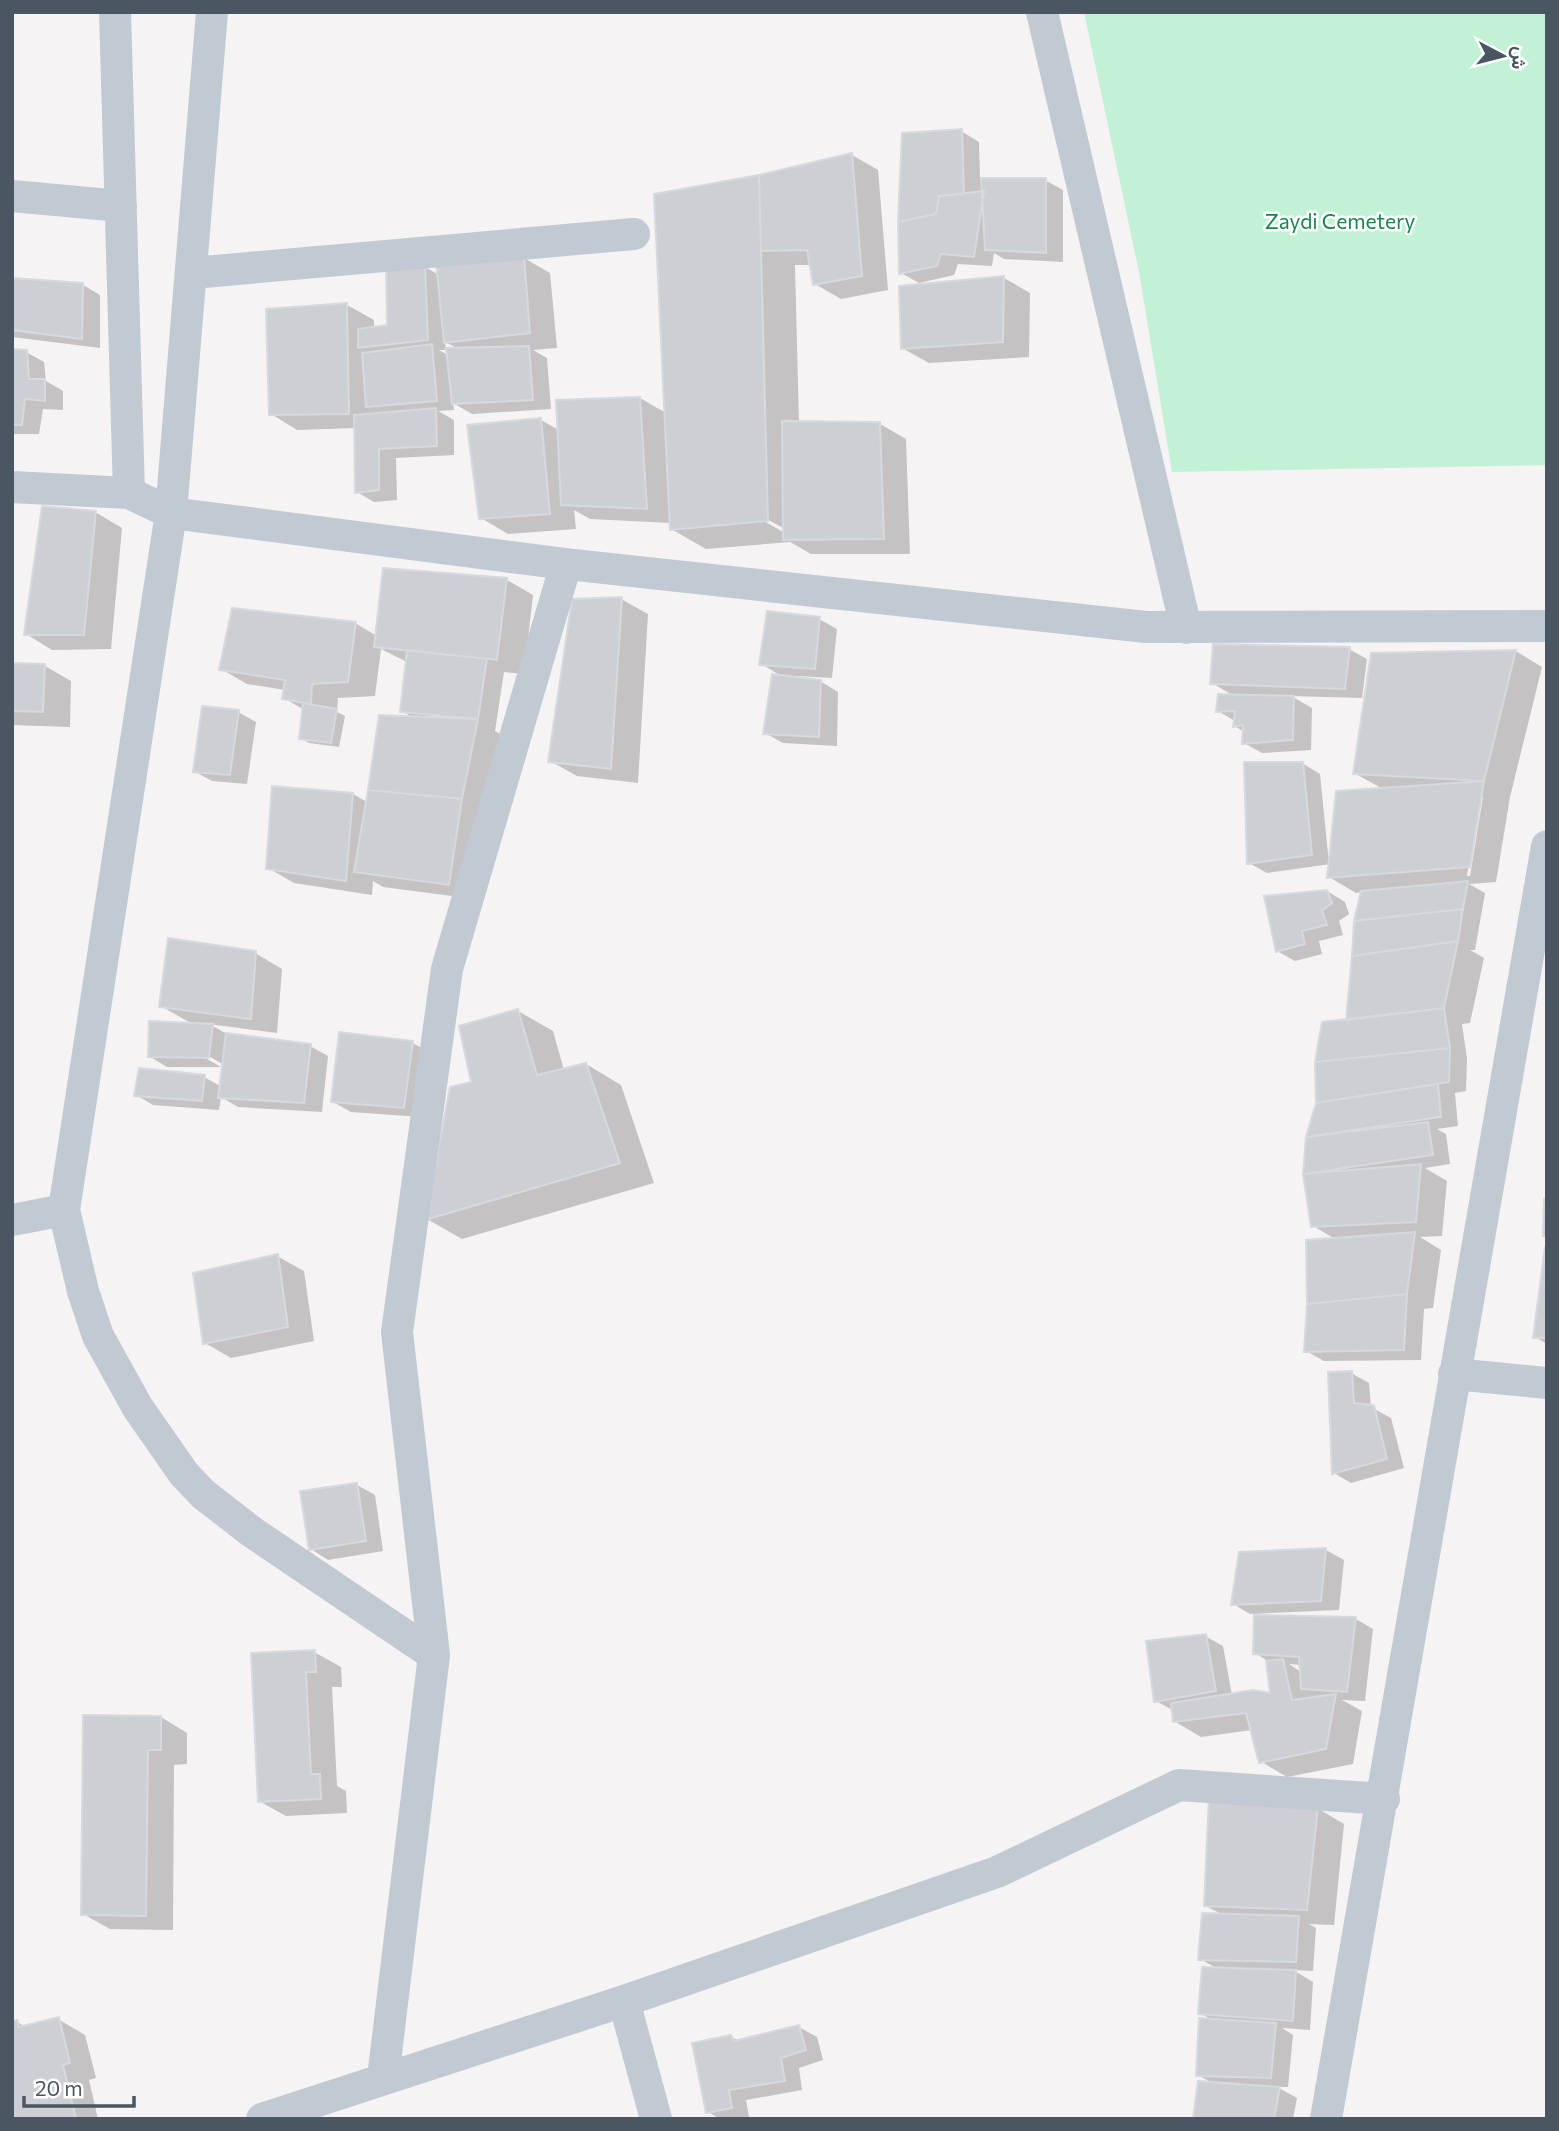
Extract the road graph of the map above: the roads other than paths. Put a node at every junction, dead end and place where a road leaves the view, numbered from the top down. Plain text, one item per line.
1 (115, 12) edge
2 (212, 12) edge
3 (1042, 12) edge
4 (12, 197) edge
5 (121, 206) junction
6 (635, 234) dead end
7 (192, 273) junction
8 (12, 487) edge
9 (129, 494) junction
10 (171, 513) junction
11 (566, 564) junction
12 (1547, 626) edge
13 (1186, 628) junction
14 (1547, 846) edge
15 (64, 1210) junction
16 (12, 1220) edge
17 (1454, 1374) junction
18 (1547, 1383) edge
19 (434, 1655) junction
20 (1384, 1799) junction
21 (625, 2001) junction
22 (383, 2078) junction
23 (262, 2119) edge
24 (656, 2119) edge
25 (1326, 2119) edge

1 - 5 street
2 - 7 street
3 - 13 street
4 - 5 street
5 - 9 street
6 - 7 street
7 - 10 street
8 - 9 street
9 - 10 street
10 - 11 street
10 - 15 street
11 - 13 street
11 - 19 street
12 - 13 street
14 - 17 street
15 - 16 street
15 - 19 street
17 - 18 street
17 - 20 street
19 - 22 street
20 - 21 street
20 - 25 street
21 - 22 street
21 - 24 street
22 - 23 street

